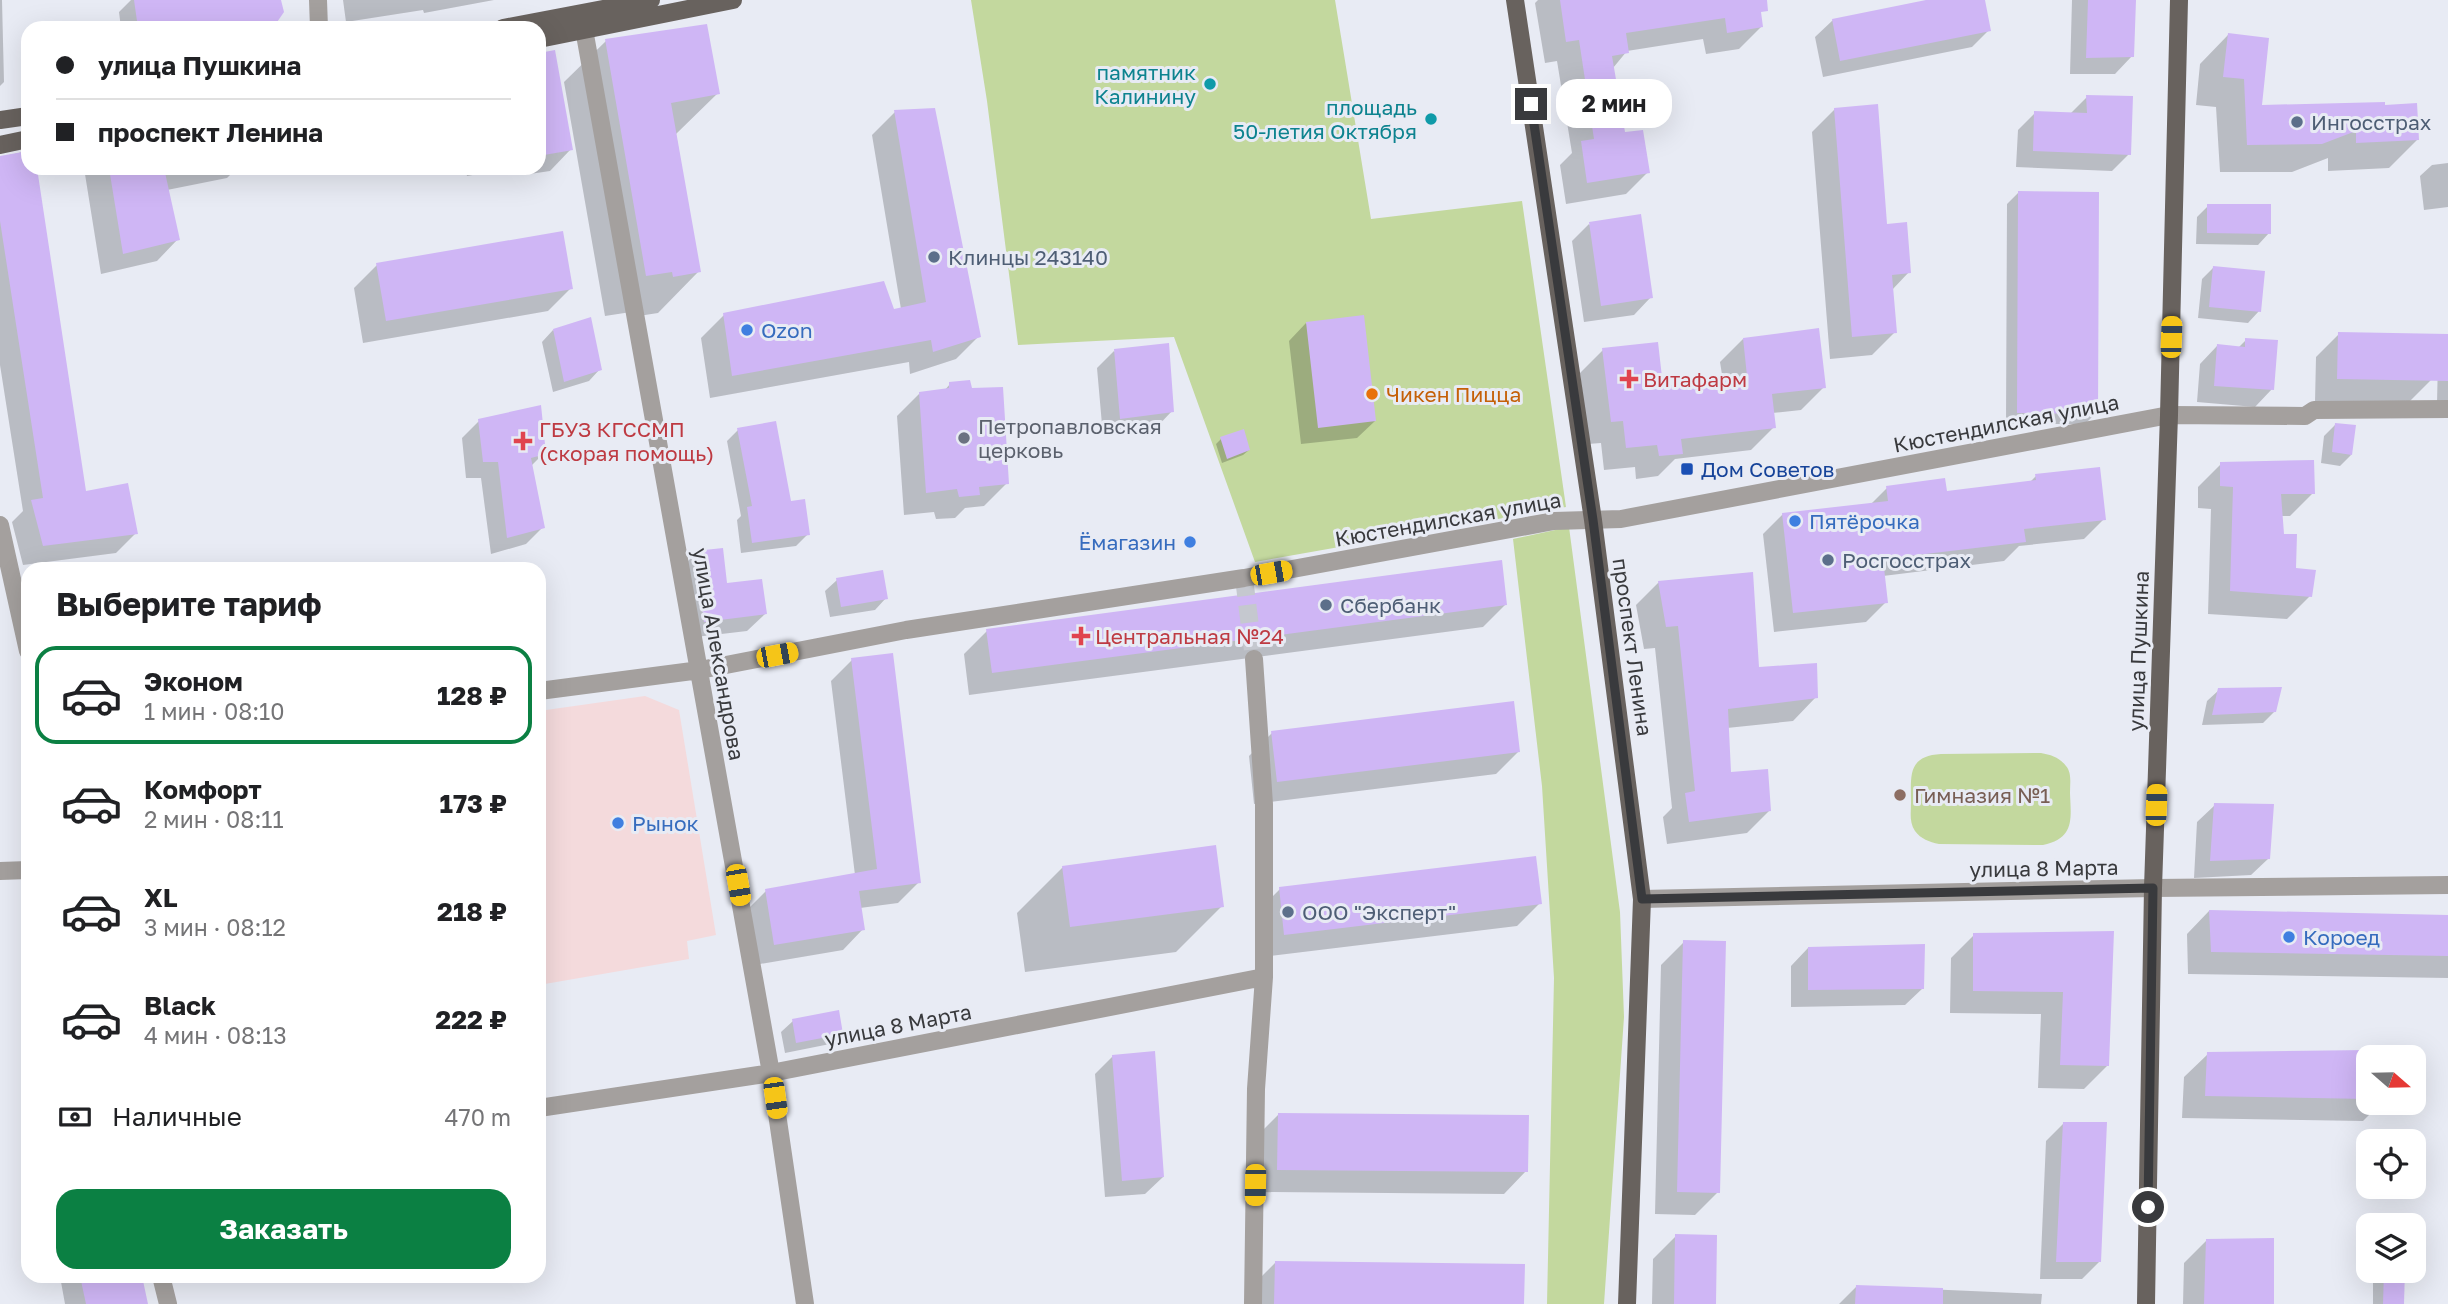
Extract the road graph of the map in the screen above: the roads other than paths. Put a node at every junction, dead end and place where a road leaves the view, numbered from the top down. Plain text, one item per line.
1 (318, 0) edge
2 (652, 0) edge
3 (733, 0) edge
4 (1515, 0) edge
5 (2179, 0) edge
6 (319, 21) edge
7 (583, 22) junction
8 (546, 25) edge
9 (546, 36) edge
10 (21, 117) edge
11 (0, 120) edge
12 (21, 140) edge
13 (0, 145) edge
14 (2448, 409) edge
15 (2169, 415) junction
16 (1593, 520) junction
17 (0, 525) edge
18 (21, 620) edge
19 (1254, 659) tunnel mouth
20 (700, 670) junction
21 (546, 690) edge
22 (21, 870) edge
23 (0, 871) edge
24 (2448, 885) edge
25 (2153, 888) junction
26 (1642, 899) junction
27 (1264, 978) junction
28 (771, 1073) junction
29 (546, 1107) edge
30 (163, 1283) edge
31 (168, 1304) edge
32 (805, 1304) edge
33 (1253, 1304) edge
34 (1627, 1304) edge
35 (2146, 1304) edge

1 - 6 street
2 - 7 main road
3 - 7 main road
4 - 16 main road, проспект Ленина
5 - 15 main road, улица Пушкина
7 - 8 main road
7 - 9 main road
7 - 20 street, улица Александрова
10 - 11 main road
12 - 13 main road
14 - 15 street, Кюстендилская улица
15 - 16 street, Кюстендилская улица
15 - 25 main road, улица Пушкина
16 - 20 street, Кюстендилская улица
16 - 26 main road, проспект Ленина
17 - 18 street
19 - 27 street
20 - 21 street, Кюстендилская улица
20 - 28 street, улица Александрова
22 - 23 street
24 - 25 street, улица 8 Марта
25 - 26 street, улица 8 Марта
25 - 35 main road, улица Пушкина
26 - 34 main road, проспект Ленина
27 - 28 street, улица 8 Марта
27 - 33 street
28 - 29 street, улица 8 Марта
28 - 32 street, улица Александрова
30 - 31 street

